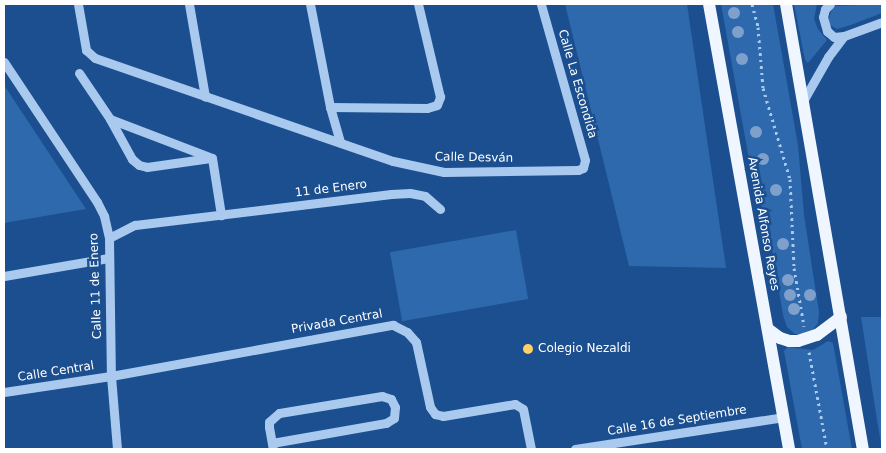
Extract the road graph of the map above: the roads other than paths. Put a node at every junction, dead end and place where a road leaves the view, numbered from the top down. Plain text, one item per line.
1 (78, 4) edge
2 (189, 4) edge
3 (310, 4) edge
4 (418, 4) edge
5 (541, 4) edge
6 (708, 4) edge
7 (786, 4) edge
8 (830, 4) edge
9 (882, 22) edge
10 (844, 36) junction
11 (4, 62) edge
12 (79, 73) dead end
13 (205, 97) junction
14 (803, 100) junction
15 (330, 107) junction
16 (110, 119) junction
17 (340, 143) junction
18 (212, 158) junction
19 (581, 169) joint
20 (440, 209) dead end
21 (221, 215) junction
22 (109, 238) junction
23 (108, 258) junction
24 (4, 276) edge
25 (840, 317) junction
26 (768, 329) junction
27 (111, 376) junction
28 (4, 392) edge
29 (783, 417) junction
30 (272, 446) edge
31 (117, 449) edge
32 (531, 449) edge
33 (574, 449) edge
34 (789, 449) edge
35 (863, 449) edge

1 - 13 street, Calle Desván
2 - 13 street
3 - 15 street
4 - 15 street
5 - 19 street, Calle La Escondida
6 - 26 main road, Avenida Alfonso Reyes
7 - 14 main road
8 - 10 street
9 - 10 street
10 - 14 street
11 - 22 street, Calle 11 de Enero
12 - 16 street
13 - 17 street, Calle Desván
14 - 25 main road
15 - 17 street
16 - 18 street
16 - 18 street
17 - 19 street, Calle Desván
18 - 21 street
20 - 21 street, 11 de Enero
21 - 22 street, 11 de Enero
22 - 23 street, Calle 11 de Enero
23 - 24 street
23 - 27 street, Calle 11 de Enero
25 - 26 main road
25 - 35 main road
26 - 29 main road, Avenida Alfonso Reyes
27 - 28 street, Calle Central
27 - 31 street, Calle 11 de Enero
27 - 32 street, Privada Central
29 - 33 street, Calle 16 de Septiembre
29 - 34 main road, Avenida Alfonso Reyes
30 - 30 street

